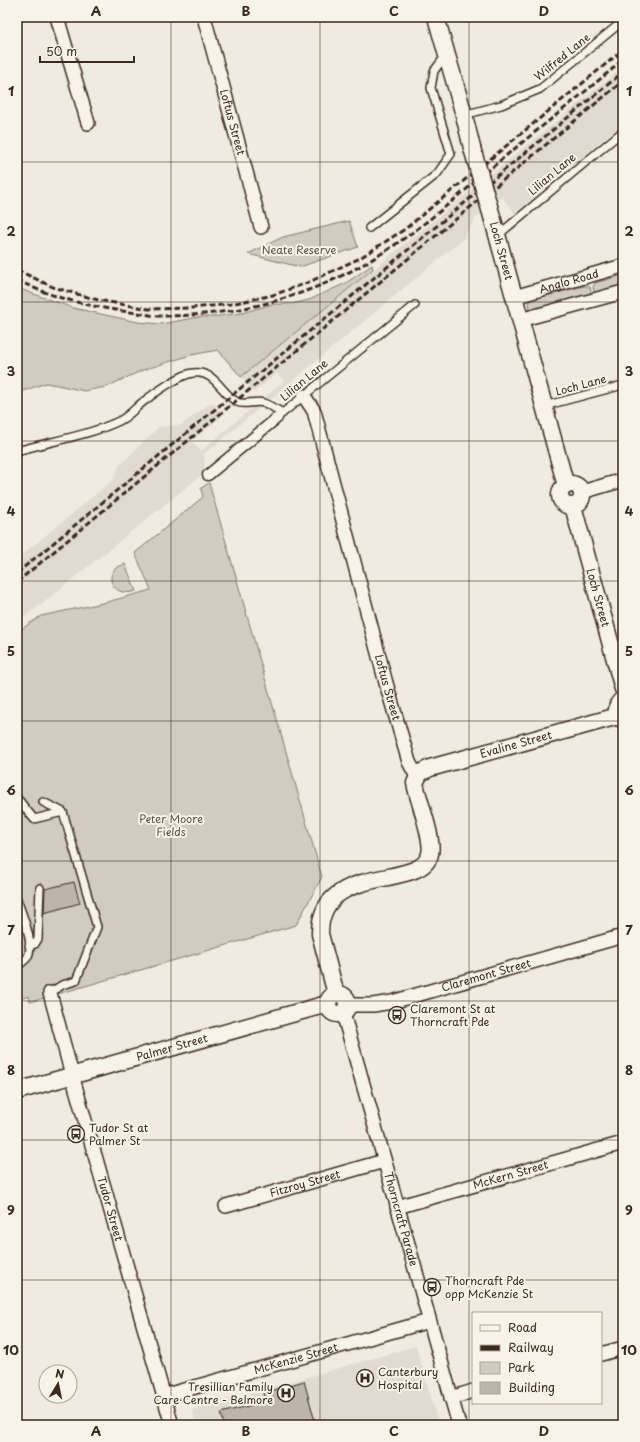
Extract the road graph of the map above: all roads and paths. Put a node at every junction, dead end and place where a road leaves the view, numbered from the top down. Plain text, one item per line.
1 (57, 17) edge
2 (204, 17) edge
3 (436, 17) edge
4 (623, 21) edge
5 (446, 54) junction
6 (464, 115) junction
7 (88, 123) dead end
8 (623, 131) edge
9 (261, 227) dead end
10 (369, 228) dead end
11 (497, 236) junction
12 (623, 266) edge
13 (623, 292) edge
14 (514, 297) junction
15 (415, 304) dead end
16 (520, 320) junction
17 (623, 385) edge
18 (304, 396) junction
19 (544, 406) junction
20 (280, 416) junction
21 (17, 451) edge
22 (208, 475) dead end
23 (623, 480) edge
24 (566, 486) junction
25 (582, 492) junction
26 (573, 506) junction
27 (623, 689) edge
28 (623, 699) edge
29 (621, 718) edge
30 (417, 776) junction
31 (17, 798) edge
32 (43, 802) dead end
33 (63, 812) junction
34 (40, 888) dead end
35 (17, 899) edge
36 (623, 936) edge
37 (29, 946) junction
38 (17, 967) edge
39 (50, 993) joint
40 (331, 999) junction
41 (346, 1009) junction
42 (72, 1075) junction
43 (17, 1091) edge
44 (623, 1142) edge
45 (384, 1161) junction
46 (226, 1206) dead end
47 (398, 1207) junction
48 (429, 1321) junction
49 (623, 1348) edge
50 (602, 1354) edge
51 (472, 1391) edge
52 (163, 1396) junction
53 (451, 1398) junction
54 (172, 1425) edge
55 (459, 1425) edge

1 - 7 street
2 - 9 street, Loftus Street
3 - 5 street, Loch Street
4 - 6 lane, Wilfred Lane
5 - 6 street, Loch Street
5 - 10 lane
6 - 11 street, Loch Street, bridge
8 - 11 lane, Lilian Lane
11 - 14 street, Loch Street
12 - 14 street, Anglo Road
13 - 16 street, Anglo Road
14 - 16 street, Loch Street
15 - 18 lane, Lilian Lane
16 - 19 street, Loch Street
17 - 19 lane, Loch Lane
18 - 20 lane, Lilian Lane
18 - 30 street, Loftus Street
19 - 24 street, Loch Street
20 - 21 lane
20 - 22 street, Lilian Lane
23 - 25 street
24 - 25 street
24 - 26 street
25 - 26 street
26 - 27 street, Loch Street
28 - 29 street
29 - 30 street, Evaline Street
30 - 40 street, Loftus Street
31 - 33 lane
32 - 33 lane
33 - 39 lane
34 - 37 lane
35 - 37 lane
36 - 41 street, Claremont Street
37 - 38 lane
39 - 42 street, Tudor Street
40 - 41 street
40 - 42 street, Palmer Street
41 - 45 street, Thorncraft Parade
42 - 43 street, Palmer Street
42 - 52 street, Tudor Street
44 - 47 street, McKern Street
45 - 46 street, Fitzroy Street
45 - 47 street, Thorncraft Parade
47 - 48 street, Thorncraft Parade
48 - 52 street, McKenzie Street
48 - 53 street, Thorncraft Parade
49 - 50 street
51 - 53 street
52 - 54 street, Tudor Street
53 - 55 street, Thorncraft Parade

